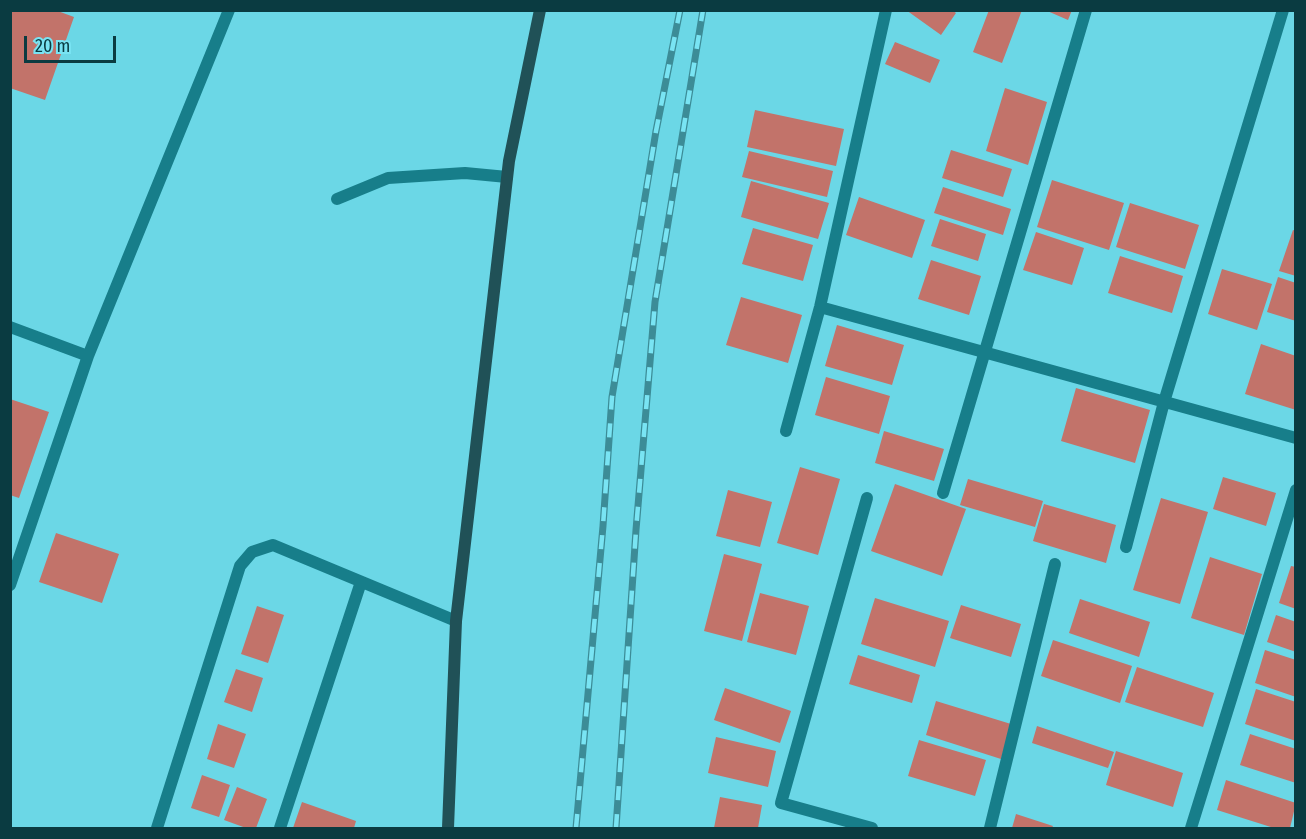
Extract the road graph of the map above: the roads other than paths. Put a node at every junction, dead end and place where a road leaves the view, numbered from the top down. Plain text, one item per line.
1 (230, 10) edge
2 (540, 10) edge
3 (886, 10) edge
4 (1086, 10) edge
5 (1283, 10) edge
6 (507, 177) junction
7 (337, 199) dead end
8 (820, 307) junction
9 (10, 327) edge
10 (985, 352) junction
11 (88, 356) junction
12 (1164, 402) junction
13 (786, 431) dead end
14 (1296, 438) edge
15 (1296, 490) edge
16 (943, 493) dead end
17 (867, 498) dead end
18 (1126, 547) dead end
19 (1055, 564) dead end
20 (361, 582) junction
21 (10, 585) edge
22 (456, 621) junction
23 (157, 828) edge
24 (280, 828) edge
25 (448, 828) edge
26 (872, 828) edge
27 (990, 828) edge
28 (1191, 828) edge

1 - 11 street
2 - 6 street
3 - 8 street
4 - 10 street
5 - 12 street
6 - 7 street
6 - 22 street
8 - 10 street
8 - 13 street
9 - 11 street
10 - 12 street
10 - 16 street
11 - 21 street
12 - 14 street
12 - 18 street
15 - 28 street
17 - 26 street
19 - 27 street
20 - 22 street
20 - 23 street
20 - 24 street
22 - 25 street

